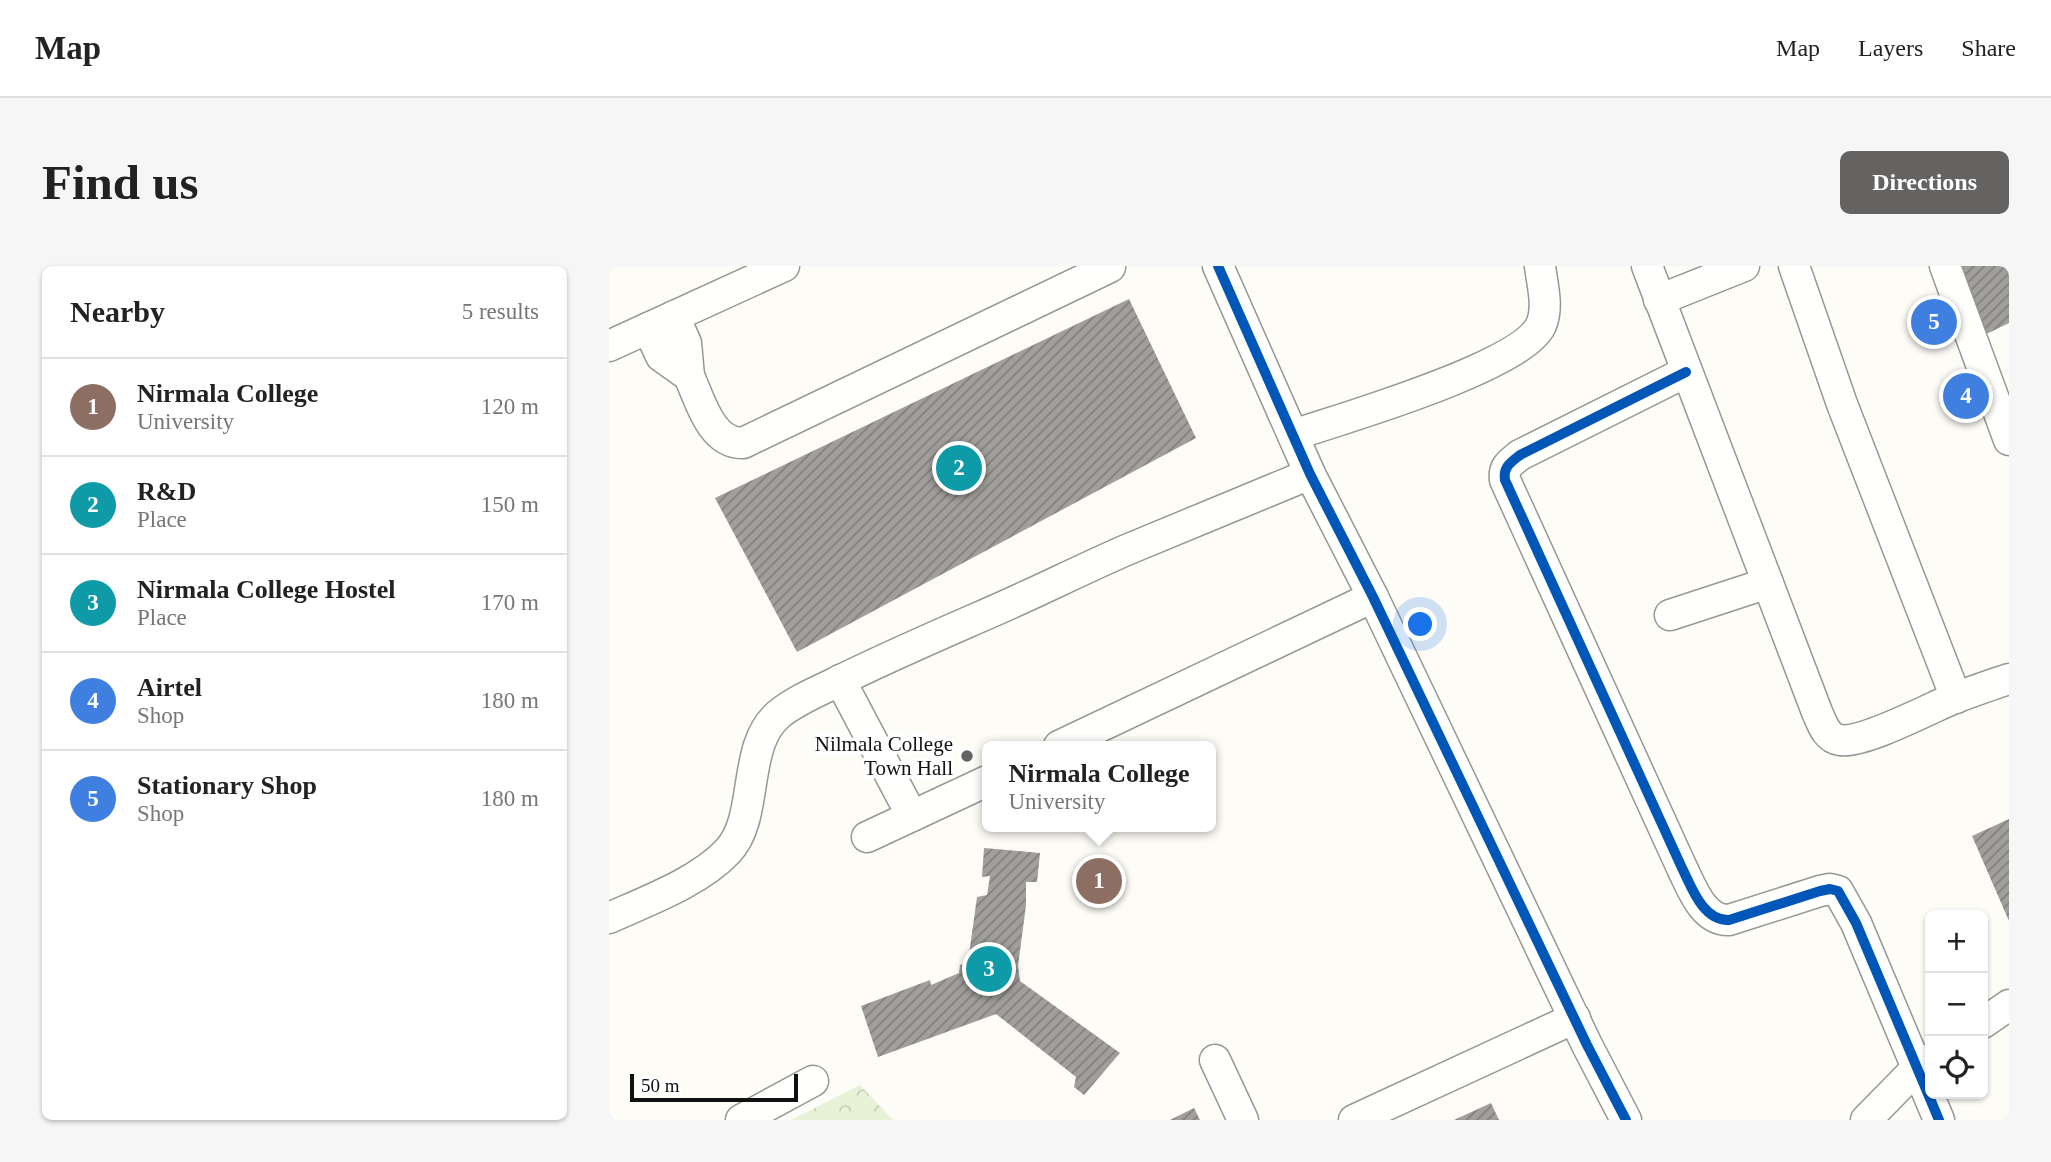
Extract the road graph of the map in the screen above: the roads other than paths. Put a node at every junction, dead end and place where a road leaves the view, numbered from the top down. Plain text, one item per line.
1 (784, 266) edge
2 (1219, 266) edge
3 (1541, 266) edge
4 (1647, 266) edge
5 (1744, 266) edge
6 (1794, 266) edge
7 (1945, 266) edge
8 (1110, 267) edge
9 (1659, 300) junction
10 (661, 322) junction
11 (609, 346) edge
12 (1686, 372) junction
13 (1293, 435) junction
14 (2009, 440) edge
15 (1310, 474) junction
16 (1768, 583) junction
17 (1373, 597) junction
18 (1670, 615) dead end
19 (2009, 679) edge
20 (840, 680) junction
21 (1956, 698) junction
22 (1070, 741) edge
23 (982, 783) edge
24 (912, 816) junction
25 (867, 837) dead end
26 (609, 918) edge
27 (2009, 1005) edge
28 (1575, 1018) junction
29 (1988, 1020) edge
30 (1215, 1060) dead end
31 (1923, 1064) edge
32 (813, 1081) dead end
33 (741, 1120) edge
34 (1243, 1120) edge
35 (1354, 1120) edge
36 (1626, 1120) edge
37 (1866, 1120) edge
38 (1939, 1120) edge

1 - 10 street
2 - 13 street
3 - 13 street
4 - 9 street
5 - 9 street
6 - 21 street
7 - 14 street
8 - 10 street
9 - 12 street
10 - 11 street
12 - 16 street
12 - 31 street
13 - 15 street
15 - 17 street
15 - 20 street
16 - 18 street
16 - 21 street
17 - 22 street
17 - 28 street
19 - 21 street
20 - 24 street
20 - 26 street
23 - 24 street
24 - 25 street
27 - 29 street
28 - 35 street
28 - 36 street
30 - 34 street
31 - 37 street
31 - 38 street
32 - 33 street

